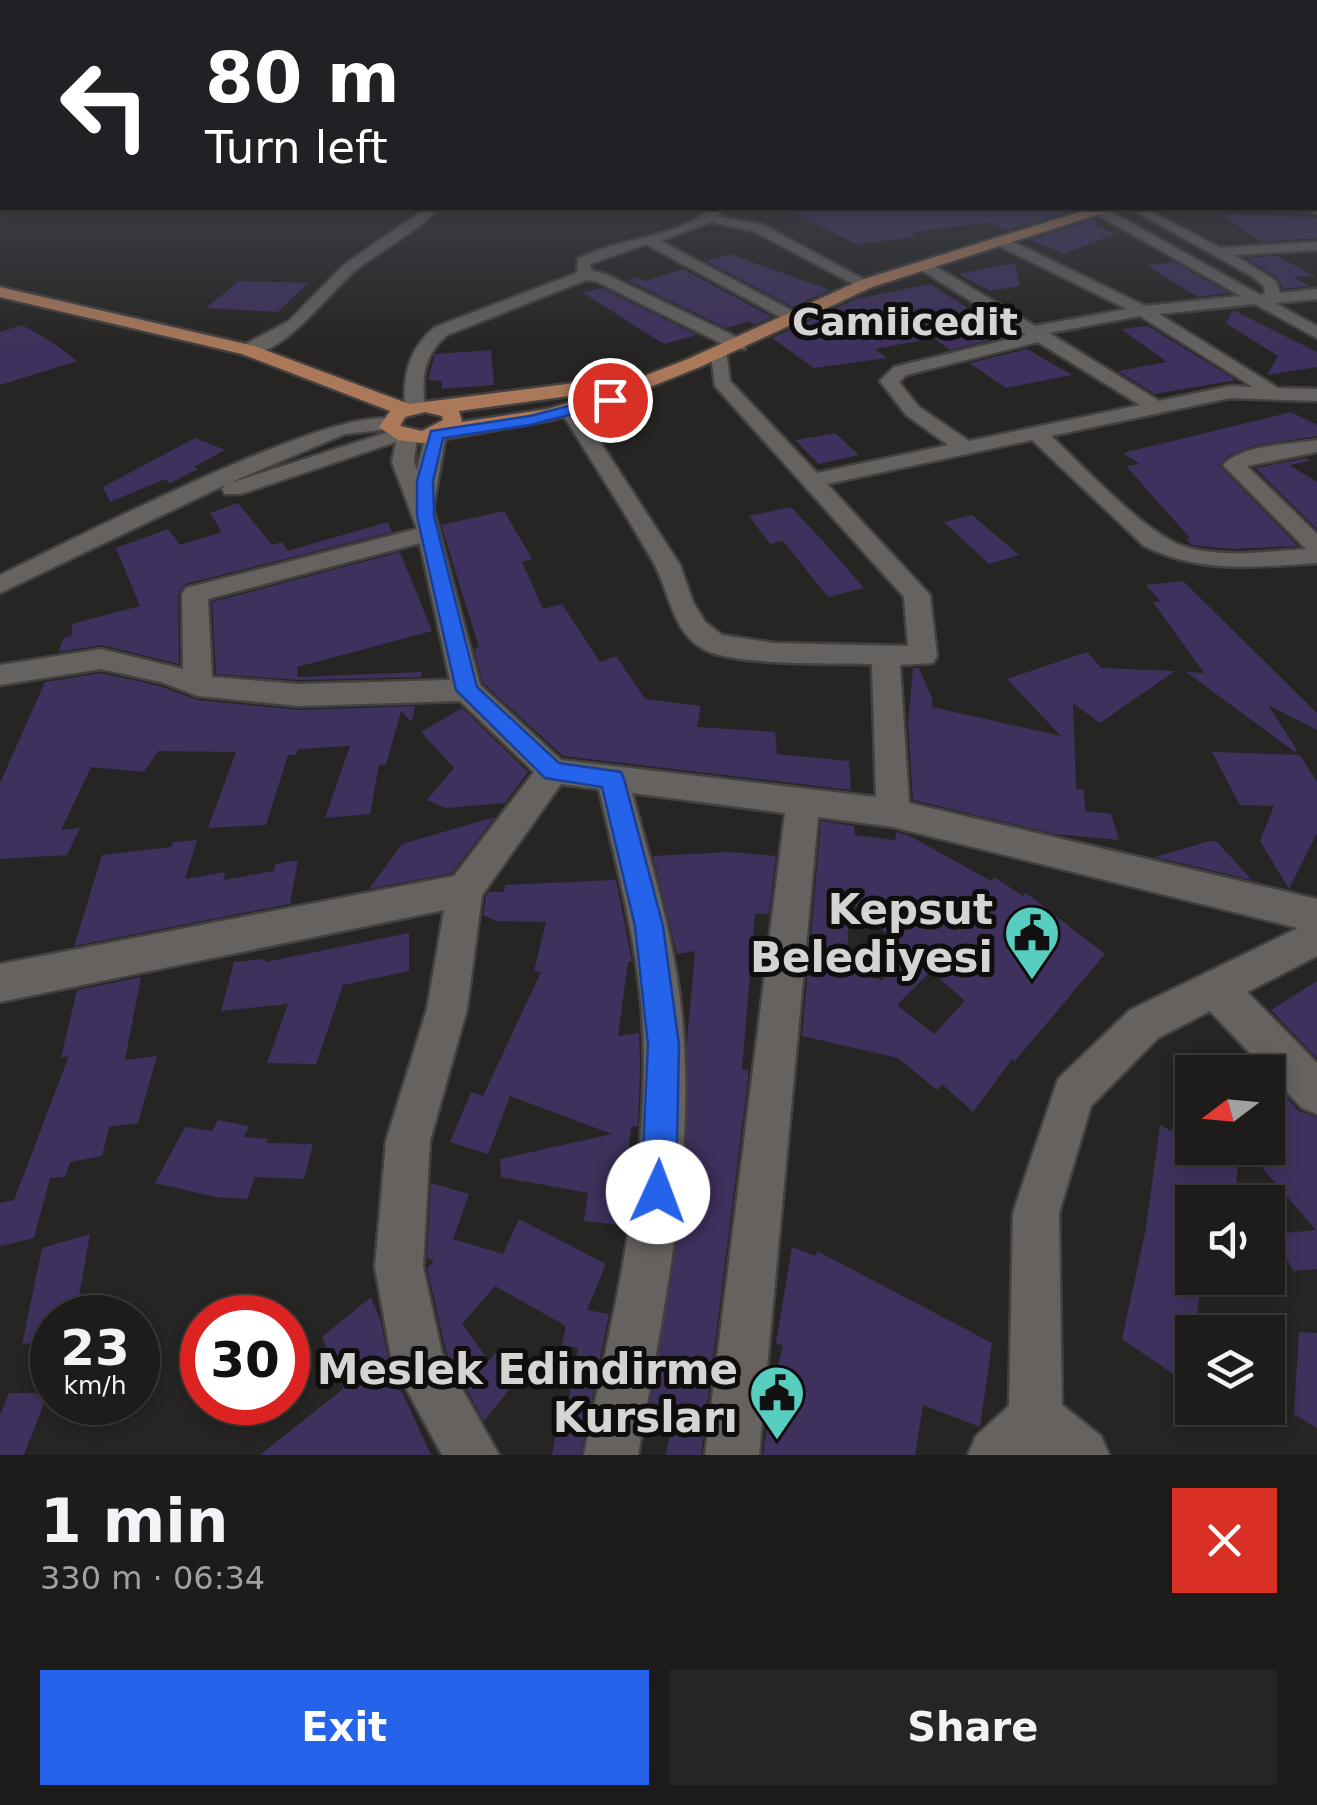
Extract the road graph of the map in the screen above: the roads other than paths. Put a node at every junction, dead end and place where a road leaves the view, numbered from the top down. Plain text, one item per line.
1 (424, 215) edge
2 (709, 215) edge
3 (720, 215) edge
4 (1086, 215) edge
5 (1116, 215) edge
6 (1149, 215) edge
7 (648, 240) junction
8 (1000, 241) junction
9 (1317, 246) edge
10 (1218, 252) junction
11 (923, 265) junction
12 (586, 275) junction
13 (866, 285) junction
14 (0, 292) edge
15 (1317, 294) edge
16 (1264, 299) junction
17 (1147, 310) junction
18 (794, 318) junction
19 (1317, 333) edge
20 (1038, 334) junction
21 (248, 350) junction
22 (729, 350) junction
23 (1273, 393) junction
24 (1307, 394) edge
25 (1154, 406) junction
26 (444, 408) junction
27 (570, 410) junction
28 (1317, 414) edge
29 (401, 422) junction
30 (440, 432) junction
31 (1038, 435) junction
32 (1317, 446) edge
33 (967, 450) junction
34 (813, 480) junction
35 (427, 525) junction
36 (1317, 547) edge
37 (1317, 556) edge
38 (0, 586) edge
39 (886, 658) junction
40 (0, 675) edge
41 (198, 686) junction
42 (467, 690) junction
43 (553, 772) junction
44 (612, 779) junction
45 (803, 802) junction
46 (892, 813) junction
47 (465, 890) junction
48 (1317, 916) edge
49 (1317, 937) edge
50 (0, 983) edge
51 (1214, 988) junction
52 (1317, 1093) edge
53 (1035, 1418) junction
54 (472, 1455) edge
55 (612, 1455) edge
56 (732, 1455) edge
57 (995, 1455) edge
58 (1082, 1455) edge

1 - 21 street
2 - 7 street
3 - 13 street
4 - 8 main road
5 - 16 street
6 - 10 street
7 - 12 street
7 - 18 street
8 - 11 main road
8 - 17 street
9 - 10 street
10 - 16 street
11 - 13 main road
11 - 20 street
12 - 22 street
12 - 29 street
13 - 18 main road
14 - 21 main road
15 - 16 street
16 - 17 street
16 - 19 street
17 - 20 street
17 - 23 street
18 - 22 main road
20 - 25 street
20 - 33 street
21 - 29 main road
22 - 26 main road
22 - 27 main road
22 - 34 street
23 - 24 street
23 - 25 street
24 - 28 street
25 - 31 street
26 - 29 main road
26 - 30 main road
27 - 30 main road
27 - 39 street
29 - 30 main road
29 - 35 street
29 - 38 street
30 - 35 street
31 - 33 street
31 - 37 street
32 - 36 street
33 - 34 street
34 - 39 street
35 - 41 street
35 - 42 street
39 - 46 street
40 - 41 street
41 - 42 street
42 - 43 street
43 - 44 street
43 - 47 street
44 - 45 street
44 - 55 street
45 - 46 street
45 - 56 street
46 - 48 street
47 - 50 street
47 - 54 street
49 - 51 street
51 - 52 street
51 - 53 street
53 - 57 street
53 - 58 street

